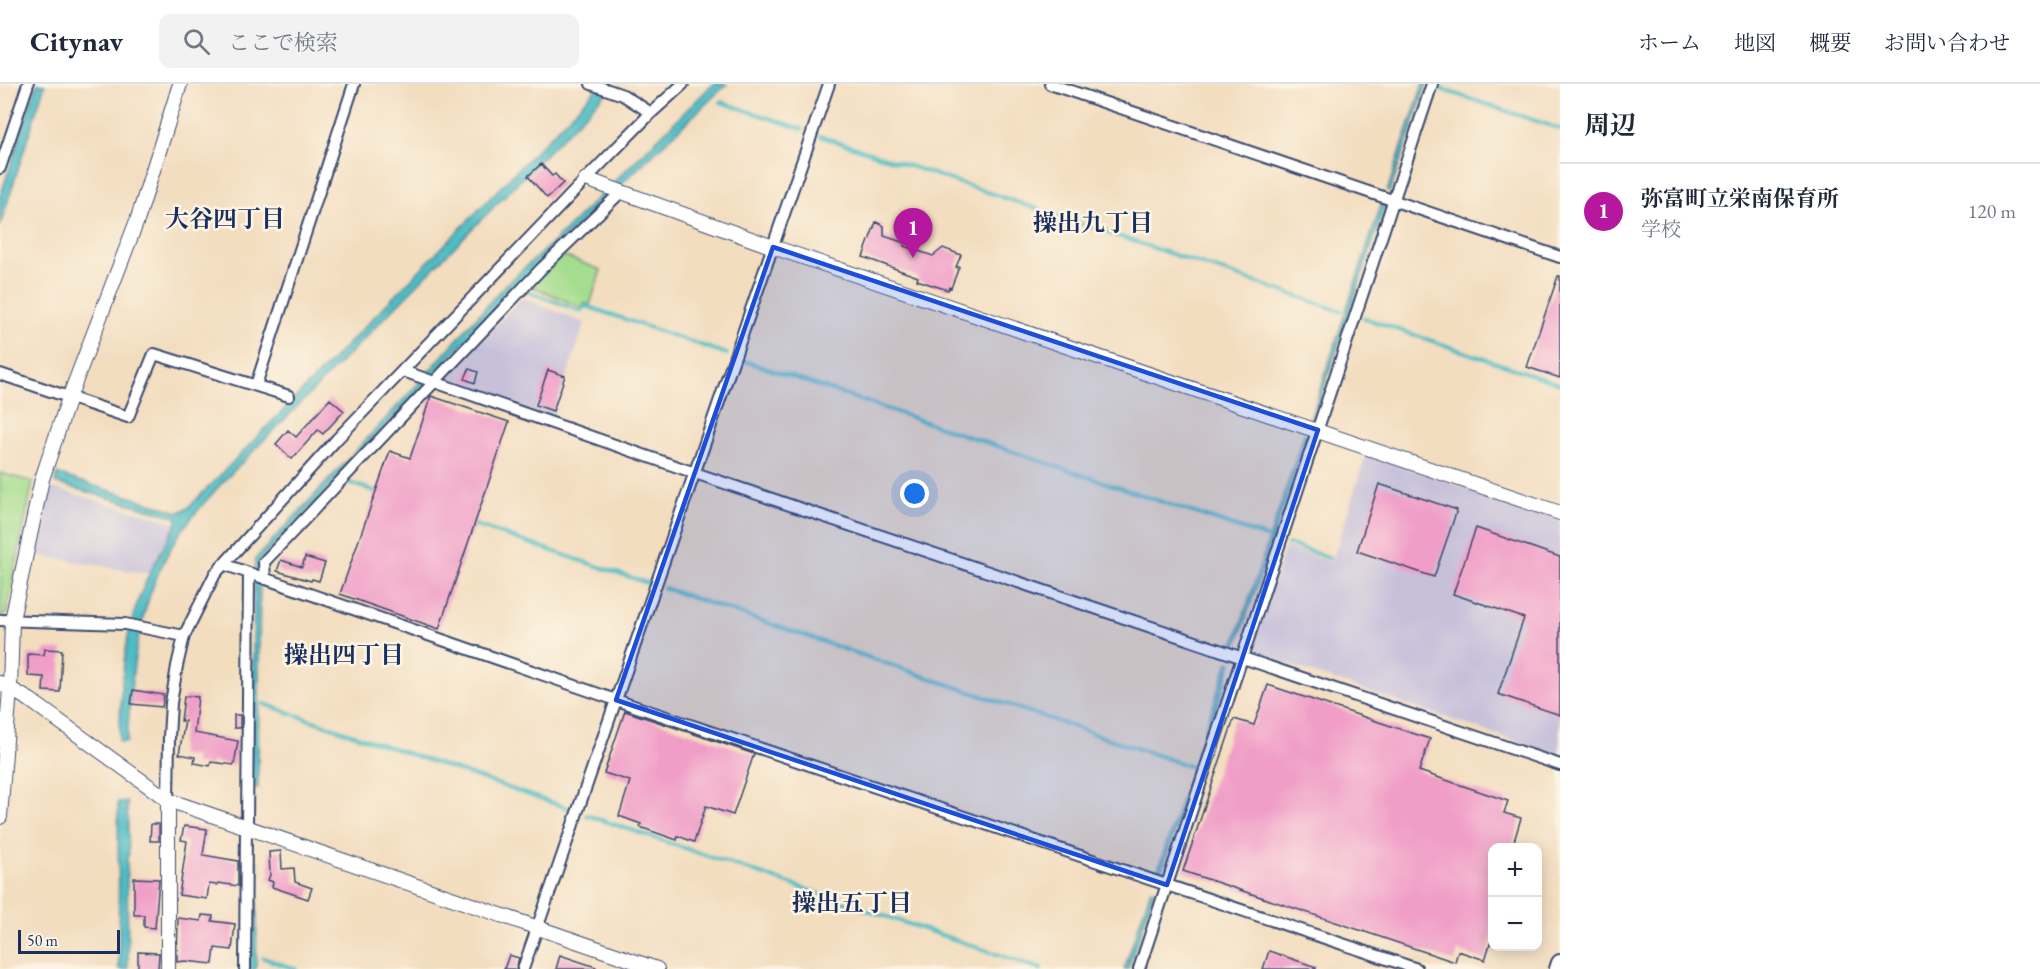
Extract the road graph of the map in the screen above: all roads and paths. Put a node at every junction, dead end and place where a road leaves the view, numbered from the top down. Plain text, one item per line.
1 (28, 84) edge
2 (180, 84) edge
3 (354, 84) edge
4 (683, 84) edge
5 (829, 84) edge
6 (1050, 84) edge
7 (1432, 84) edge
8 (593, 85) edge
9 (651, 113) junction
10 (0, 168) edge
11 (586, 179) junction
12 (621, 192) junction
13 (1394, 200) junction
14 (773, 247) junction
15 (1560, 257) edge
16 (403, 371) junction
17 (0, 374) edge
18 (433, 382) junction
19 (256, 386) junction
20 (289, 396) dead end
21 (69, 398) junction
22 (1318, 430) junction
23 (695, 473) junction
24 (1560, 513) edge
25 (223, 564) junction
26 (249, 573) junction
27 (265, 579) junction
28 (6, 620) edge
29 (184, 636) junction
30 (1242, 658) junction
31 (5, 686) edge
32 (616, 700) junction
33 (1560, 765) edge
34 (168, 800) junction
35 (0, 817) edge
36 (251, 828) junction
37 (1167, 885) junction
38 (538, 928) junction
39 (1560, 963) edge
40 (168, 969) edge
41 (245, 969) edge
42 (524, 969) edge
43 (657, 969) edge
44 (1138, 969) edge
45 (1418, 969) edge
46 (1558, 969) edge

1 - 10 street
2 - 21 street
3 - 19 street
4 - 9 street
5 - 14 street
6 - 13 street
7 - 13 street
8 - 9 street
9 - 11 street
11 - 12 street
11 - 16 street
12 - 14 street
12 - 18 street
13 - 15 street
13 - 22 street
14 - 22 street
14 - 23 street
16 - 18 street
16 - 25 street
17 - 21 street
18 - 23 street
18 - 27 street
19 - 20 street
19 - 21 street
21 - 28 street
22 - 24 street
22 - 30 street
23 - 30 street
23 - 32 street
25 - 26 street
25 - 29 street
26 - 27 street
26 - 36 street
27 - 32 street
28 - 29 street
28 - 31 street
29 - 34 street
30 - 33 street
30 - 37 street
31 - 34 street
31 - 35 street
32 - 37 street
32 - 38 street
34 - 36 street
34 - 40 street
36 - 38 street
36 - 41 street
37 - 44 street
37 - 45 street
38 - 42 street
38 - 43 street
39 - 46 main road

